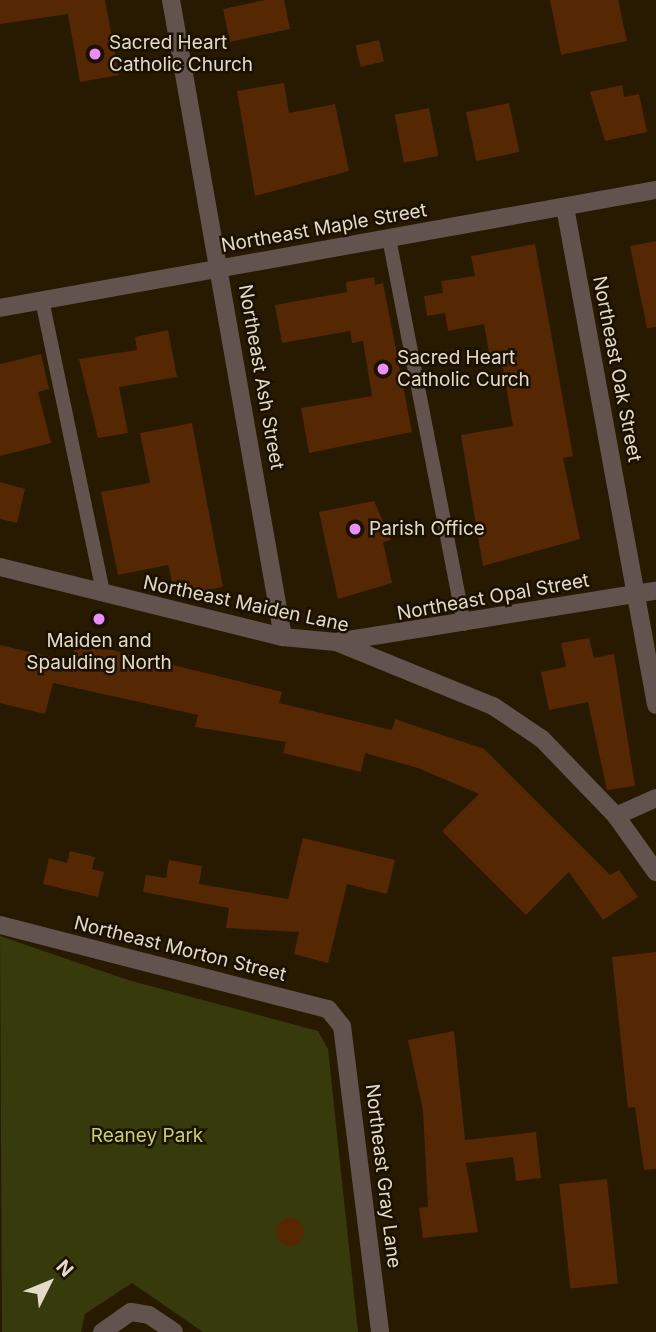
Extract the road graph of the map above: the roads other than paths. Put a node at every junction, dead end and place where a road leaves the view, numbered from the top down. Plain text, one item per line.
1 (172, 0) edge
2 (656, 190) edge
3 (565, 206) junction
4 (389, 238) junction
5 (221, 267) junction
6 (42, 300) junction
7 (0, 308) edge
8 (0, 567) edge
9 (656, 591) edge
10 (103, 593) junction
11 (637, 594) junction
12 (464, 624) junction
13 (284, 637) junction
14 (336, 642) junction
15 (656, 705) edge
16 (656, 798) edge
17 (616, 816) junction
18 (656, 872) edge
19 (0, 925) edge
20 (342, 1026) joint
21 (102, 1332) edge
22 (174, 1332) edge
23 (380, 1332) edge

1 - 5 street, Northeast Ash Street
2 - 3 street, Northeast Maple Street
3 - 4 street, Northeast Maple Street
3 - 11 street, Northeast Oak Street
4 - 5 street, Northeast Maple Street
4 - 12 lane
5 - 6 street, Northeast Maple Street
5 - 13 street, Northeast Ash Street
6 - 7 street, Northeast Maple Street
6 - 10 lane
8 - 10 street, Northeast Maiden Lane
9 - 11 street, Northeast Opal Street
10 - 13 street, Northeast Maiden Lane
11 - 12 street, Northeast Opal Street
11 - 15 street, Northeast Oak Street
12 - 14 street, Northeast Opal Street
13 - 14 street, Northeast Maiden Lane
14 - 17 street, Northeast Maiden Lane
16 - 17 street
17 - 18 street, Northeast Maiden Lane
19 - 20 street, Northeast Morton Street
20 - 23 street, Northeast Gray Lane
21 - 22 street

